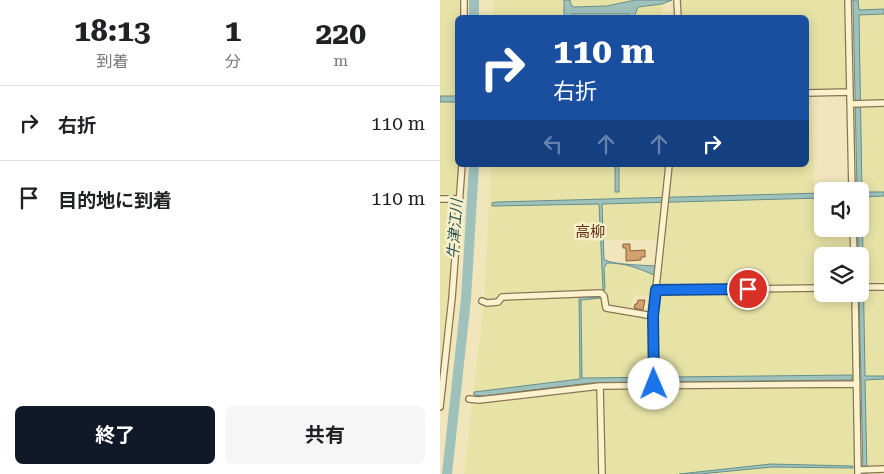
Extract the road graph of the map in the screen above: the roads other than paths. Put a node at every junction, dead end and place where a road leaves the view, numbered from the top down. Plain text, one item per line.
1 (464, 0) edge
2 (677, 0) edge
3 (848, 0) edge
4 (464, 15) edge
5 (678, 15) edge
6 (850, 92) junction
7 (809, 93) edge
8 (884, 103) edge
9 (850, 104) junction
10 (462, 167) edge
11 (669, 167) edge
12 (852, 182) edge
13 (440, 199) edge
14 (460, 199) junction
15 (869, 287) edge
16 (884, 287) edge
17 (814, 288) edge
18 (656, 290) junction
19 (482, 301) dead end
20 (855, 302) edge
21 (653, 316) junction
22 (654, 384) junction
23 (857, 384) junction
24 (600, 386) junction
25 (469, 398) dead end
26 (440, 407) edge
27 (884, 469) edge
28 (858, 472) edge
29 (602, 474) edge

1 - 4 street
2 - 5 street
3 - 6 street
6 - 7 street
6 - 9 street
8 - 9 street
9 - 12 street
10 - 14 street
11 - 18 street
13 - 14 street
14 - 26 street
15 - 16 street
17 - 18 street
18 - 21 street
19 - 21 street
20 - 23 street
21 - 22 street
22 - 23 street
22 - 24 street
23 - 28 street
24 - 25 street
24 - 29 street
27 - 28 street

